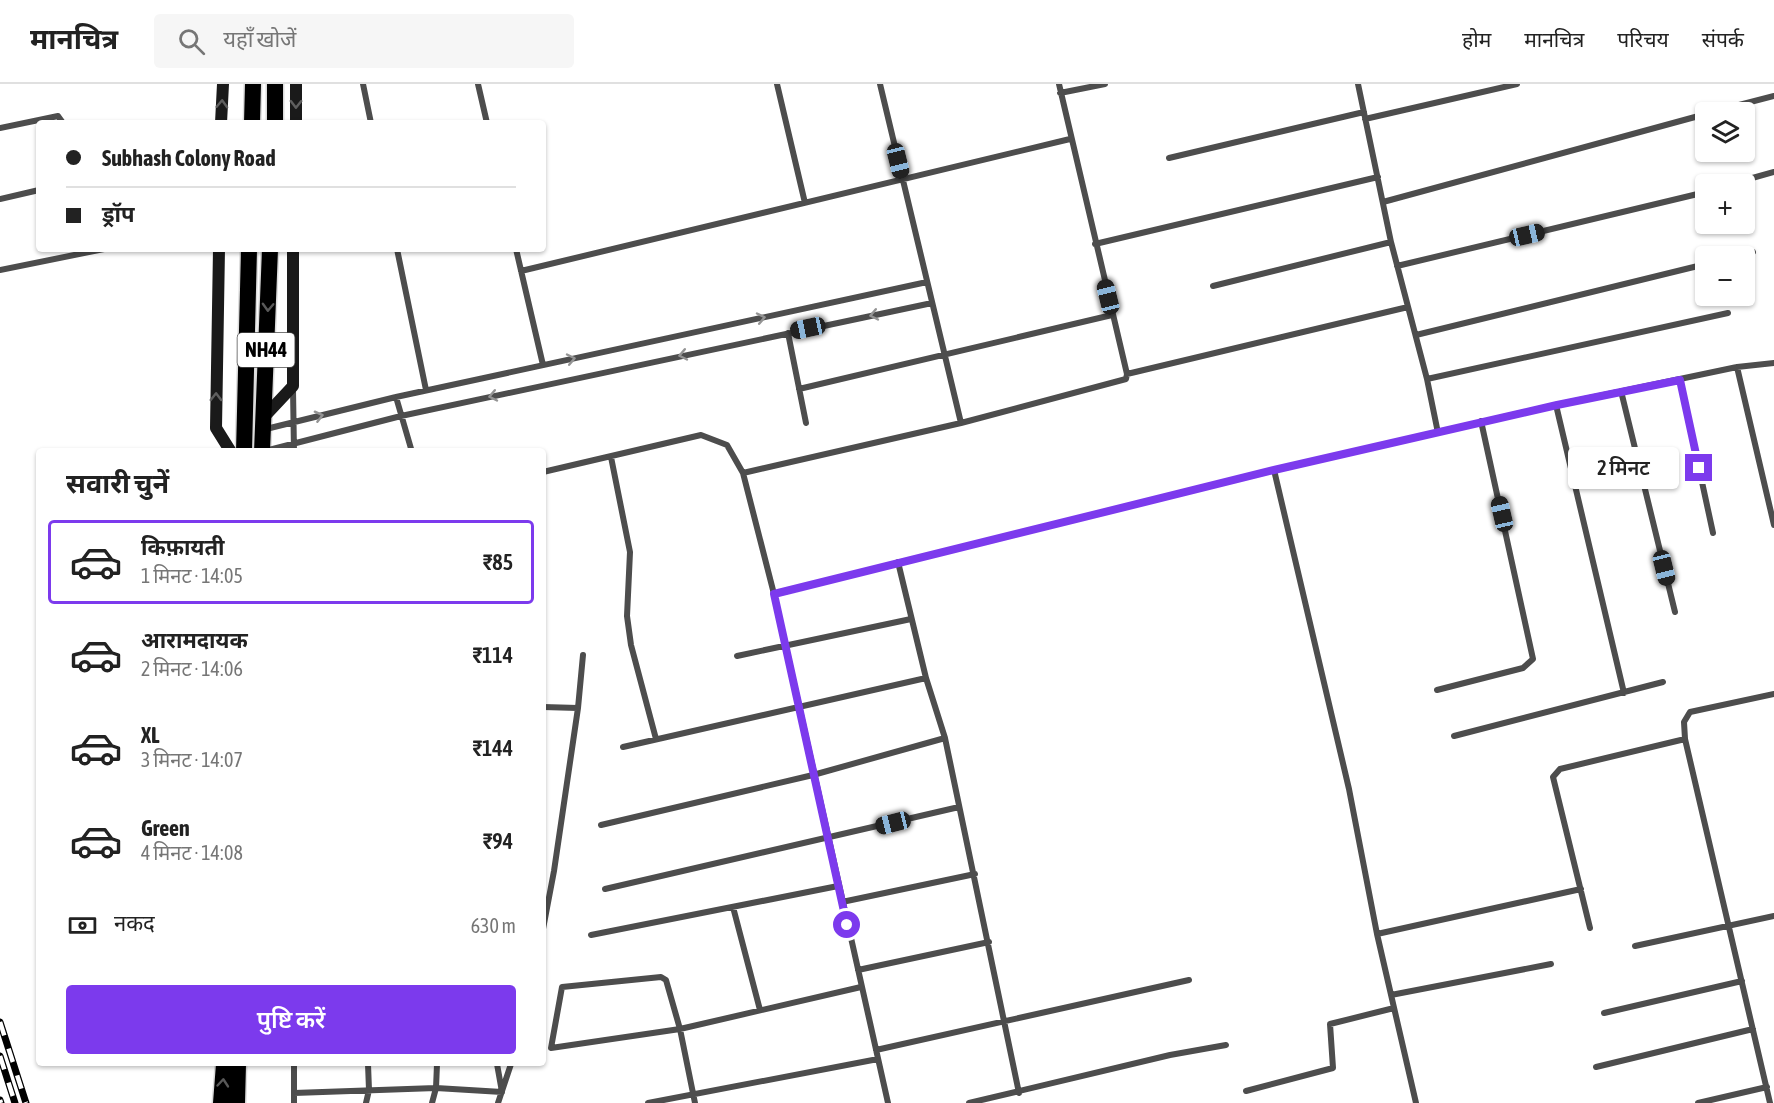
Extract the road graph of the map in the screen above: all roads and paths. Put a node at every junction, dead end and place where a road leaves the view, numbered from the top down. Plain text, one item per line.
1 (223, 84) edge
2 (253, 84) edge
3 (275, 84) edge
4 (296, 84) edge
5 (363, 84) edge
6 (478, 84) edge
7 (777, 84) edge
8 (880, 84) edge
9 (1059, 84) edge
10 (1105, 84) edge
11 (1358, 84) edge
12 (1517, 84) edge
13 (1060, 93) junction
14 (1774, 96) edge
15 (1751, 102) edge
16 (1364, 115) junction
17 (1695, 117) edge
18 (39, 120) edge
19 (61, 120) edge
20 (222, 120) edge
21 (252, 120) edge
22 (275, 120) edge
23 (296, 120) edge
24 (370, 120) edge
25 (486, 120) edge
26 (36, 121) edge
27 (0, 128) edge
28 (1070, 139) junction
29 (1169, 158) dead end
30 (1774, 172) edge
31 (1378, 177) junction
32 (1755, 177) edge
33 (903, 180) junction
34 (36, 191) edge
35 (1695, 195) edge
36 (0, 199) edge
37 (1383, 202) junction
38 (805, 203) junction
39 (1391, 242) junction
40 (1095, 244) junction
41 (89, 252) edge
42 (219, 252) edge
43 (249, 252) edge
44 (270, 252) edge
45 (293, 252) edge
46 (398, 252) edge
47 (517, 252) edge
48 (1397, 266) junction
49 (1695, 267) edge
50 (0, 270) edge
51 (521, 271) junction
52 (927, 282) junction
53 (1213, 286) dead end
54 (932, 303) junction
55 (1408, 307) junction
56 (1728, 313) dead end
57 (1112, 315) junction
58 (788, 333) junction
59 (1416, 335) junction
60 (944, 354) junction
61 (1774, 363) edge
62 (543, 365) junction
63 (1737, 367) junction
64 (1127, 374) junction
65 (1427, 379) junction
66 (1680, 380) junction
67 (292, 386) junction
68 (800, 388) junction
69 (426, 390) junction
70 (1621, 391) junction
71 (396, 397) junction
72 (1557, 405) junction
73 (400, 416) junction
74 (294, 422) junction
75 (1481, 422) junction
76 (806, 423) dead end
77 (961, 423) junction
78 (263, 424) junction
79 (1438, 433) junction
80 (294, 443) junction
81 (228, 448) edge
82 (244, 448) edge
83 (263, 448) edge
84 (277, 448) edge
85 (294, 448) edge
86 (411, 448) edge
87 (611, 457) junction
88 (1274, 470) junction
89 (546, 471) edge
90 (743, 473) junction
91 (1774, 525) edge
92 (1713, 533) dead end
93 (898, 562) junction
94 (774, 594) junction
95 (1675, 612) dead end
96 (911, 620) junction
97 (784, 646) junction
98 (583, 655) dead end
99 (737, 656) dead end
100 (926, 678) junction
101 (1663, 682) dead end
102 (1437, 690) dead end
103 (1624, 693) junction
104 (1774, 694) edge
105 (797, 706) junction
106 (546, 707) edge
107 (578, 708) junction
108 (1454, 736) dead end
109 (945, 738) junction
110 (656, 739) junction
111 (1685, 739) junction
112 (623, 747) dead end
113 (813, 775) junction
114 (959, 807) junction
115 (601, 825) dead end
116 (828, 839) junction
117 (975, 874) junction
118 (838, 886) junction
119 (605, 889) dead end
120 (1581, 889) junction
121 (842, 902) junction
122 (733, 907) junction
123 (546, 913) edge
124 (1774, 916) edge
125 (1729, 927) junction
126 (1590, 928) dead end
127 (1377, 934) junction
128 (591, 935) dead end
129 (989, 942) junction
130 (1635, 946) dead end
131 (1551, 964) dead end
132 (858, 970) junction
133 (1189, 980) dead end
134 (1742, 981) junction
135 (861, 987) junction
136 (1391, 995) junction
137 (1394, 1008) junction
138 (760, 1010) junction
139 (1604, 1013) dead end
140 (1005, 1021) junction
141 (680, 1029) junction
142 (1753, 1029) junction
143 (1226, 1045) dead end
144 (876, 1050) junction
145 (878, 1059) junction
146 (224, 1066) edge
147 (238, 1066) edge
148 (294, 1066) edge
149 (368, 1066) edge
150 (437, 1066) edge
151 (497, 1066) edge
152 (510, 1066) edge
153 (1596, 1067) dead end
154 (1767, 1087) junction
155 (436, 1088) junction
156 (369, 1090) junction
157 (1246, 1091) dead end
158 (502, 1092) junction
159 (294, 1093) junction
160 (692, 1093) junction
161 (1019, 1093) junction
162 (221, 1103) edge
163 (237, 1103) edge
164 (294, 1103) edge
165 (366, 1103) edge
166 (432, 1103) edge
167 (498, 1103) edge
168 (648, 1103) edge
169 (695, 1103) edge
170 (888, 1103) edge
171 (969, 1103) edge
172 (1416, 1103) edge
173 (1698, 1103) edge
174 (1770, 1103) edge

20 -> 1 main road
2 - 21 highway
3 - 22 highway
4 -> 23 main road
5 - 24 street
6 - 25 street
7 - 38 street
8 - 33 street
9 - 13 street
10 - 13 street
11 - 16 street
12 - 16 street
13 - 28 street
14 - 15 street
16 - 29 street
16 - 31 street
17 - 37 street
18 - 19 street
26 - 27 street
28 - 33 street
28 - 40 street
30 - 32 street
31 - 37 street
31 - 40 street
33 - 38 street
33 - 52 street
34 - 36 street
35 - 48 street
37 - 39 street
38 - 51 street
39 - 48 street
39 - 53 street
40 - 57 street
41 - 50 street
81 -> 42 main road
43 - 82 highway, NH44
44 -> 78 highway, NH44
45 - 67 main road
46 - 69 street
47 - 51 street
48 - 55 street
49 - 59 street
51 - 62 street
52 - 54 street
62 -> 52 street
54 -> 58 street
54 - 60 street
55 - 59 street
55 - 64 street
56 - 65 street
57 - 60 street
57 - 64 street
58 - 68 street
58 -> 73 street
59 - 65 street
60 - 68 street
60 - 77 street
61 - 63 street
62 - 69 street
63 - 66 street
63 - 91 street
64 - 77 street
65 - 79 street
66 - 70 street
66 - 92 street
67 - 74 street
67 - 78 main road
68 - 76 street
69 - 71 street
70 - 72 street
70 - 95 street
71 - 73 street
74 -> 71 street
72 - 75 street
72 - 103 street
73 - 80 street
73 - 86 street
74 - 78 street
74 - 80 street
75 - 79 street
75 - 102 street
77 - 90 street
78 - 83 highway, NH44
79 - 88 street
80 - 84 street
80 - 85 street
87 - 89 street
87 - 90 street
87 - 110 street
88 - 93 street
88 - 127 street
90 - 94 street
93 - 94 street
93 - 96 street
94 - 97 street
96 - 97 street
96 - 100 street
97 - 99 street
97 - 105 street
98 - 107 street
100 - 105 street
100 - 109 street
101 - 103 street
103 - 108 street
104 - 111 street
105 - 110 street
105 - 113 street
106 - 107 street
107 - 123 street
109 - 113 street
109 - 114 street
110 - 112 street
111 - 120 street
111 - 125 street
113 - 115 street
113 - 116 street
114 - 116 street
114 - 117 street
116 - 118 street
116 - 119 street
117 - 121 street
117 - 129 street
118 - 121 street
118 - 122 street
120 - 126 street
120 - 127 street
121 - 132 street
122 - 128 street
122 - 138 street
124 - 125 street
125 - 130 street
125 - 134 street
127 - 136 street
129 - 132 street
129 - 140 street
131 - 136 street
132 - 135 street
133 - 140 street
134 - 139 street
134 - 142 street
135 - 138 street
135 - 144 street
136 - 137 street
137 - 157 street
137 - 172 street
138 - 141 street
140 - 144 street
140 - 161 street
141 - 141 street
141 - 160 street
142 - 153 street
142 - 154 street
143 - 161 street
144 - 145 street
145 - 160 street
145 - 170 street
162 -> 146 highway
147 - 163 highway
148 - 159 street
149 - 156 street
150 - 155 street
151 - 158 street
152 - 158 street
154 - 173 street
154 - 174 street
155 - 156 street
155 - 158 street
155 - 166 street
156 - 159 street
156 - 165 street
158 - 167 street
159 - 164 street
160 - 168 street
160 - 169 street
161 - 171 street

